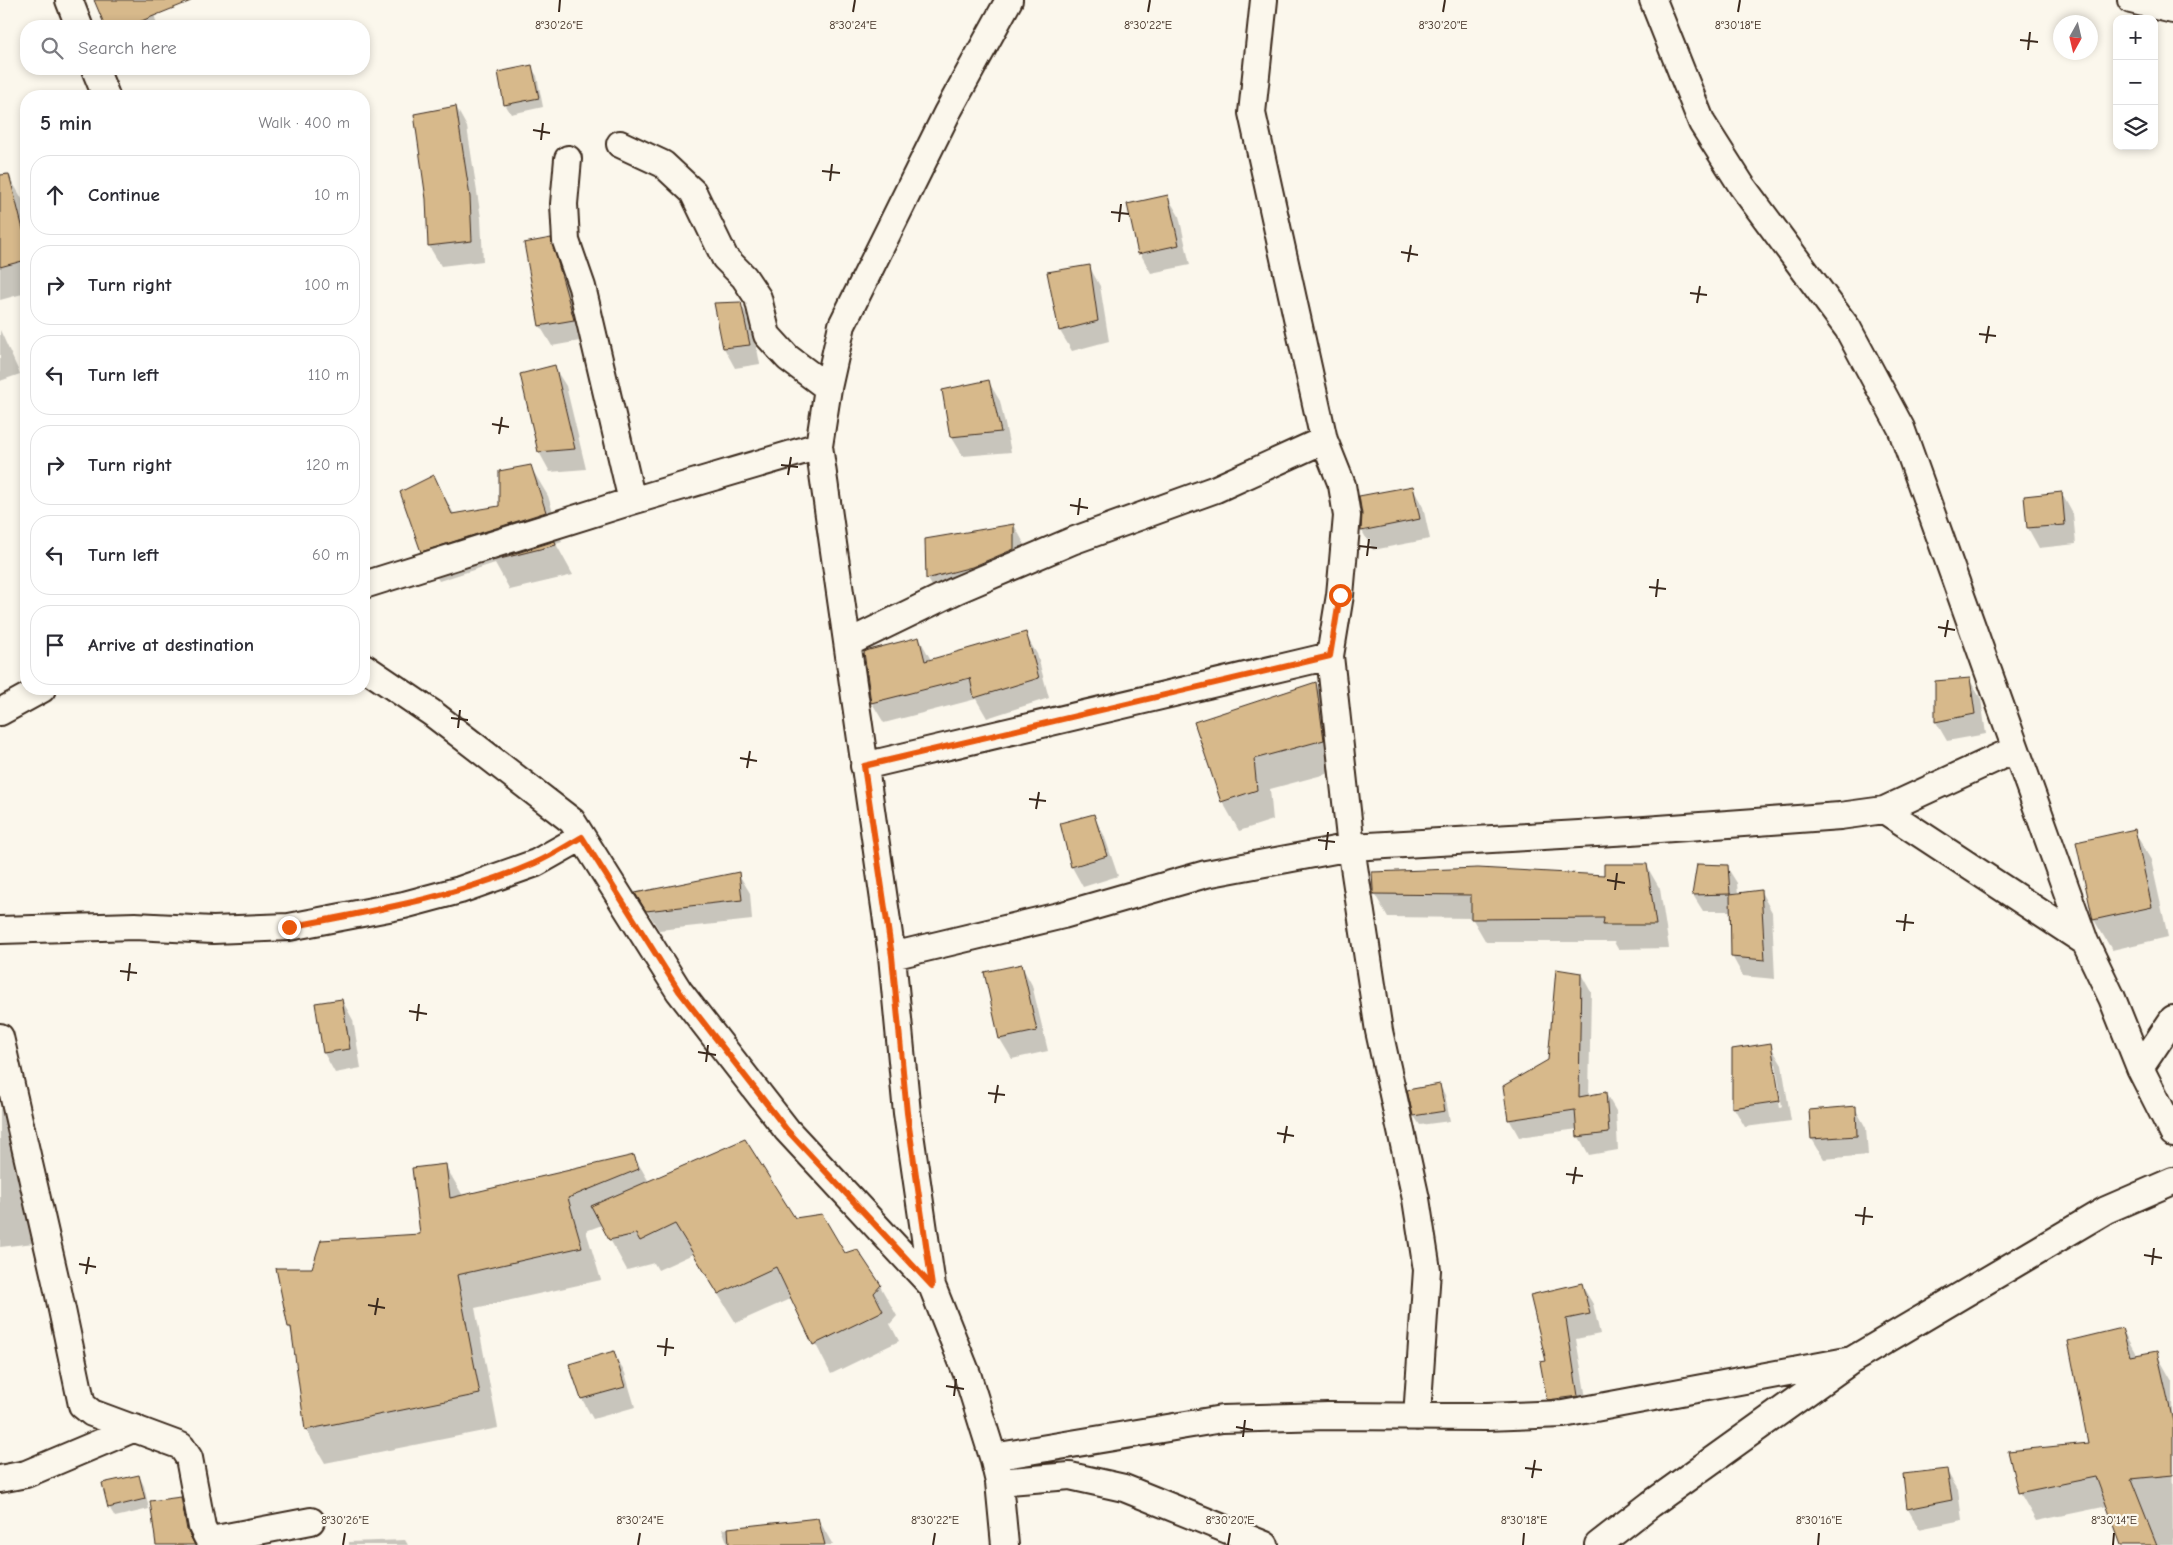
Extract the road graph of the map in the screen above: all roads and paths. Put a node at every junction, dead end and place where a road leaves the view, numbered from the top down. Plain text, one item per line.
1 (69, 0) edge
2 (1009, 0) edge
3 (1264, 0) edge
4 (1653, 0) edge
5 (2131, 0) edge
6 (2173, 10) edge
7 (77, 20) edge
8 (97, 75) edge
9 (104, 90) edge
10 (620, 144) dead end
11 (568, 159) dead end
12 (828, 388) junction
13 (1324, 440) junction
14 (819, 446) junction
15 (632, 501) junction
16 (370, 583) edge
17 (848, 643) junction
18 (1330, 656) junction
19 (370, 671) edge
20 (31, 695) edge
21 (0, 712) edge
22 (2014, 750) junction
23 (864, 766) junction
24 (1884, 810) junction
25 (582, 837) junction
26 (1351, 847) junction
27 (0, 930) edge
28 (2085, 942) junction
29 (892, 956) junction
30 (2173, 1019) edge
31 (0, 1037) edge
32 (2140, 1068) junction
33 (2173, 1133) edge
34 (2173, 1180) edge
35 (932, 1286) junction
36 (1852, 1360) junction
37 (1417, 1417) junction
38 (134, 1428) junction
39 (993, 1457) junction
40 (0, 1479) edge
41 (999, 1482) junction
42 (311, 1521) dead end
43 (1005, 1545) edge
44 (1265, 1545) edge
45 (1598, 1545) edge

1 - 7 street
2 - 12 street
3 - 13 street
4 - 22 street
5 - 6 street
8 - 9 street
10 - 12 street
11 - 15 street
12 - 14 street
13 - 17 street
13 - 18 street
14 - 15 street
14 - 17 street
15 - 16 street
17 - 23 street
18 - 23 street
18 - 26 street
19 - 25 street
20 - 21 street
22 - 24 street
22 - 28 street
23 - 29 street
24 - 26 street
24 - 28 street
25 - 27 street
25 - 35 street
26 - 29 street
26 - 37 street
28 - 32 street
29 - 35 street
30 - 32 street
31 - 38 street
32 - 33 street
34 - 36 street
35 - 39 street
36 - 37 street
36 - 45 street
37 - 39 street
38 - 40 street
38 - 42 street
39 - 41 street
41 - 43 street
41 - 44 street

